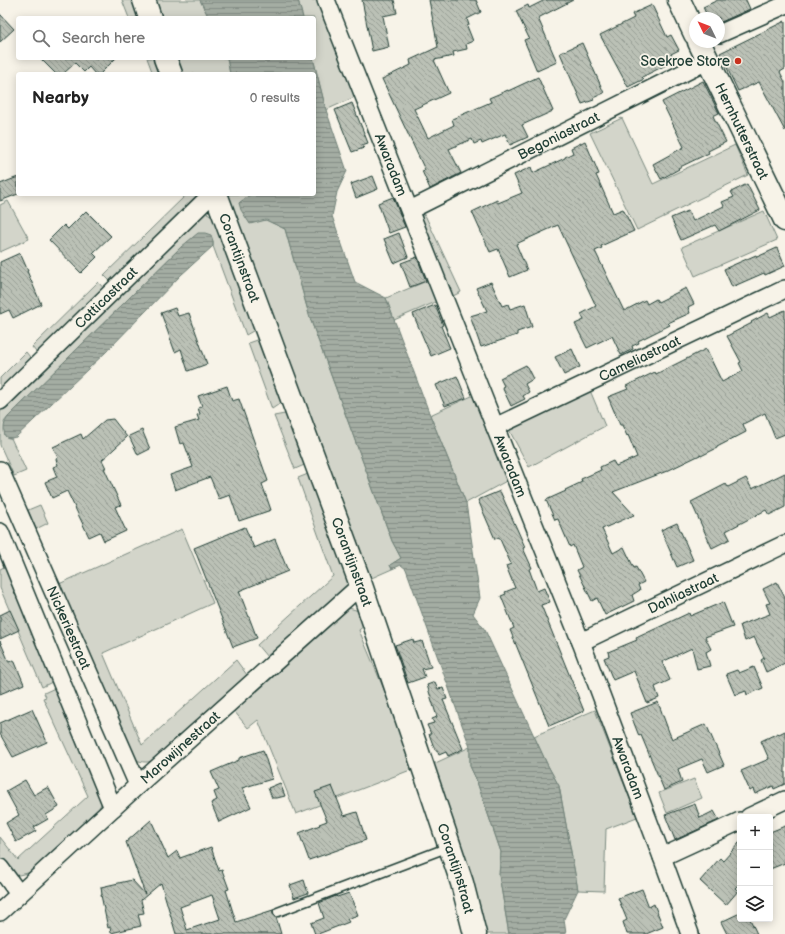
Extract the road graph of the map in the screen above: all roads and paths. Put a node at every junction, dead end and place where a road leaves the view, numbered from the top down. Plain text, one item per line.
1 (144, 0) edge
2 (326, 0) edge
3 (679, 0) edge
4 (785, 4) edge
5 (149, 16) edge
6 (689, 20) edge
7 (725, 31) edge
8 (694, 48) edge
9 (703, 48) edge
10 (166, 60) edge
11 (170, 72) edge
12 (210, 196) edge
13 (217, 196) edge
14 (410, 210) junction
15 (785, 220) edge
16 (785, 289) edge
17 (0, 401) edge
18 (494, 427) junction
19 (0, 470) edge
20 (0, 532) edge
21 (785, 544) edge
22 (361, 585) junction
23 (581, 642) junction
24 (138, 785) junction
25 (785, 800) edge
26 (113, 808) junction
27 (755, 814) edge
28 (737, 822) edge
29 (450, 847) junction
30 (662, 857) junction
31 (0, 868) edge
32 (20, 894) junction
33 (0, 912) edge
34 (278, 912) dead end
35 (475, 934) edge
36 (690, 934) edge

1 - 5 street
2 - 14 street, Awaradam
3 - 6 street, Hernhutterstraat
4 - 7 street
8 - 14 street, Begoniastraat
9 - 15 street, Hernhutterstraat
10 - 11 street
12 - 17 street, Cotticastraat
13 - 22 street, Corantijnstraat
14 - 18 street, Awaradam
16 - 18 street, Cameliastraat
18 - 23 street, Awaradam
19 - 24 street, Nickeriestraat
20 - 26 street, Nickeriestraat
21 - 23 street, Dahliastraat
22 - 24 street, Marowijnestraat
22 - 29 street, Corantijnstraat
23 - 30 street, Awaradam
24 - 26 street, Marowijnestraat
25 - 27 street
26 - 32 street, Marowijnestraat
28 - 30 street
29 - 34 lane
29 - 35 street, Corantijnstraat
30 - 36 street, Awaradam
31 - 32 street
32 - 33 street, Marowijnestraat

